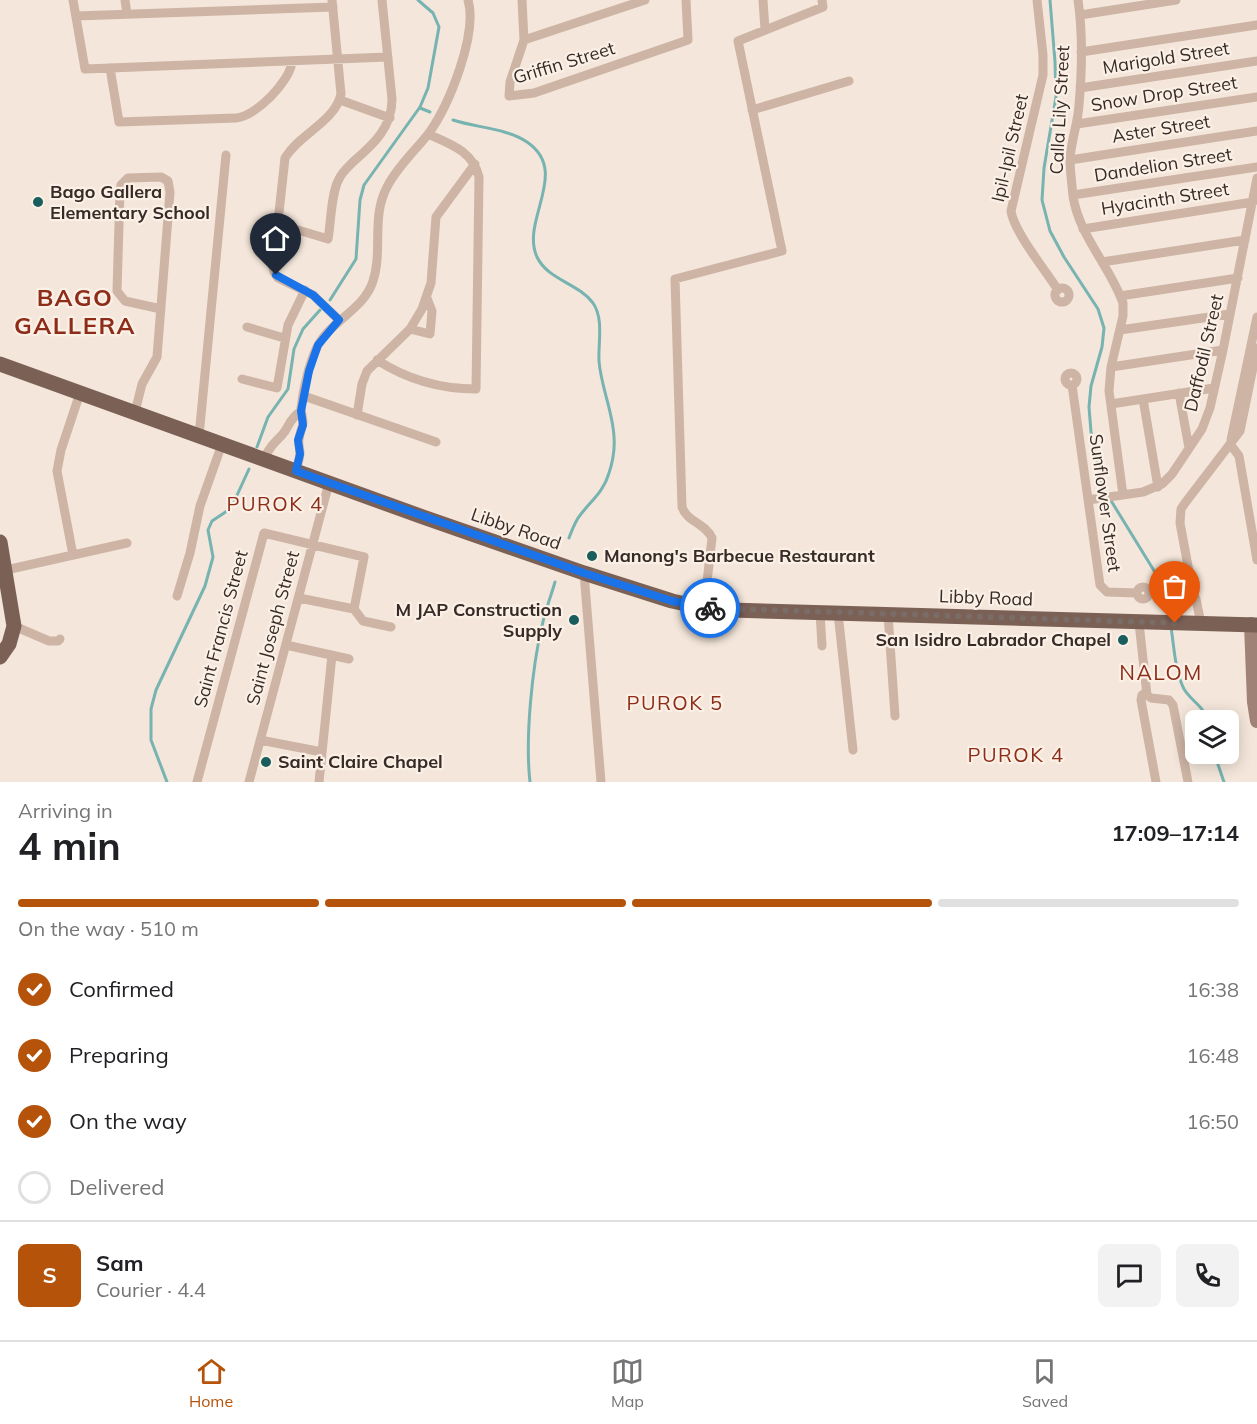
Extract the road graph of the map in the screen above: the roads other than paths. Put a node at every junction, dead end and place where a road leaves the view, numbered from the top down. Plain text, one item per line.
1 (73, 0) edge
2 (125, 0) edge
3 (382, 0) edge
4 (468, 0) edge
5 (522, 0) edge
6 (645, 0) edge
7 (686, 0) edge
8 (763, 0) edge
9 (822, 0) edge
10 (1037, 0) edge
11 (1078, 0) edge
12 (1176, 0) edge
13 (333, 3) edge
14 (127, 14) junction
15 (1080, 15) junction
16 (76, 16) junction
17 (1257, 25) edge
18 (765, 30) junction
19 (524, 40) junction
20 (1081, 52) junction
21 (388, 57) junction
22 (339, 60) junction
23 (292, 61) junction
24 (1257, 61) edge
25 (110, 68) junction
26 (849, 81) dead end
27 (1080, 88) junction
28 (1257, 97) edge
29 (340, 100) junction
30 (752, 110) junction
31 (390, 118) junction
32 (1077, 124) junction
33 (1257, 131) edge
34 (428, 134) junction
35 (226, 155) dead end
36 (1070, 160) junction
37 (475, 164) junction
38 (1257, 167) edge
39 (1257, 178) edge
40 (1073, 195) junction
41 (1253, 202) junction
42 (278, 224) junction
43 (1083, 229) junction
44 (1245, 240) junction
45 (1102, 262) junction
46 (1238, 278) junction
47 (305, 290) junction
48 (1058, 290) dead end
49 (1120, 296) junction
50 (427, 298) junction
51 (161, 309) junction
52 (1230, 314) junction
53 (1257, 317) edge
54 (339, 320) junction
55 (247, 327) dead end
56 (410, 328) junction
57 (1120, 330) junction
58 (284, 338) junction
59 (1257, 348) edge
60 (1223, 350) junction
61 (377, 360) junction
62 (1251, 363) junction
63 (0, 364) edge
64 (1112, 367) junction
65 (242, 378) dead end
66 (1072, 385) dead end
67 (1215, 388) junction
68 (80, 393) junction
69 (1179, 393) junction
70 (304, 396) junction
71 (1143, 399) junction
72 (1111, 404) junction
73 (301, 411) junction
74 (135, 412) junction
75 (357, 415) junction
76 (283, 434) junction
77 (199, 436) junction
78 (298, 440) junction
79 (436, 442) dead end
80 (222, 444) junction
81 (1230, 444) junction
82 (1189, 448) junction
83 (264, 459) junction
84 (296, 471) junction
85 (329, 483) junction
86 (1158, 487) junction
87 (1123, 495) junction
88 (1088, 500) junction
89 (0, 542) edge
90 (127, 543) dead end
91 (313, 545) junction
92 (72, 555) junction
93 (1257, 560) edge
94 (6, 570) junction
95 (584, 573) junction
96 (1137, 593) dead end
97 (177, 596) dead end
98 (298, 598) junction
99 (704, 608) junction
100 (354, 609) junction
101 (820, 612) junction
102 (838, 613) junction
103 (888, 614) junction
104 (1145, 623) junction
105 (1198, 624) junction
106 (1254, 625) edge
107 (14, 626) junction
108 (391, 627) dead end
109 (60, 639) dead end
110 (286, 645) junction
111 (822, 646) dead end
112 (332, 655) junction
113 (0, 657) edge
114 (349, 659) dead end
115 (1146, 692) junction
116 (895, 716) dead end
117 (1257, 721) edge
118 (260, 740) junction
119 (853, 750) dead end
120 (322, 752) junction
121 (197, 782) edge
122 (249, 782) edge
123 (318, 782) edge
124 (601, 782) edge
125 (1156, 782) edge
126 (1188, 782) edge

1 - 16 street
2 - 14 street
3 - 21 street
4 - 34 street
5 - 19 street, Griffin Street
6 - 19 street
7 - 19 street, Griffin Street
8 - 18 street
9 - 18 street
10 - 48 street, Ipil-Ipil Street
11 - 15 street, Calla Lily Street
12 - 15 street
13 - 14 street
13 - 22 street
14 - 16 street
15 - 20 street, Calla Lily Street
16 - 25 street
17 - 20 street
18 - 30 street
20 - 27 street, Calla Lily Street
21 - 22 street
21 - 31 street
22 - 23 street
22 - 29 street
23 - 25 street
23 - 25 street
24 - 27 street, Marigold Street
26 - 30 street
27 - 32 street, Calla Lily Street
28 - 32 street, Snow Drop Street
29 - 31 street
29 - 42 street
30 - 99 street
31 - 42 street
32 - 36 street, Calla Lily Street
33 - 36 street, Aster Street
34 - 37 street
34 - 54 street
35 - 77 street
36 - 40 street, Calla Lily Street
37 - 50 street
37 - 61 street
38 - 40 street, Dandelion Street
39 - 41 street, Daffodil Street
40 - 43 street, Calla Lily Street
41 - 43 street, Hyacinth Street
41 - 44 street, Daffodil Street
42 - 47 street
43 - 45 street, Calla Lily Street
44 - 45 street
44 - 46 street, Daffodil Street
45 - 49 street, Calla Lily Street
46 - 49 street
46 - 52 street, Daffodil Street
47 - 54 street
47 - 58 street
49 - 57 street, Calla Lily Street
50 - 56 street
50 - 56 street
51 - 51 street
51 - 74 street
52 - 57 street
52 - 60 street, Daffodil Street
53 - 62 street
54 - 70 street
55 - 58 street
56 - 61 street
57 - 64 street, Calla Lily Street
58 - 65 street
59 - 62 street
60 - 64 street
60 - 67 street, Daffodil Street
61 - 75 street
62 - 81 street
63 - 68 main road, Libby Road
64 - 72 street, Calla Lily Street
66 - 88 street, Sunflower Street
67 - 69 street
67 - 82 street, Daffodil Street
68 - 74 main road, Libby Road
68 - 92 street
69 - 71 street
69 - 82 street
70 - 73 street
70 - 75 street
71 - 72 street
71 - 86 street
72 - 87 street, Calla Lily Street
73 - 76 street
73 - 78 street
74 - 77 main road, Libby Road
75 - 79 street
76 - 78 street
76 - 83 street
77 - 80 main road, Libby Road
78 - 84 street
80 - 83 main road, Libby Road
80 - 97 street
81 - 93 street
81 - 105 street
82 - 86 street, Daffodil Street
83 - 84 main road, Libby Road
84 - 85 main road, Libby Road
85 - 91 street, Saint Joseph Street
85 - 95 main road, Libby Road
86 - 87 street
87 - 88 street
88 - 96 street, Sunflower Street
89 - 94 main road
90 - 92 street
91 - 98 street, Saint Joseph Street
91 - 100 street
91 - 121 street, Saint Francis Street
92 - 94 street
94 - 107 main road
95 - 99 main road, Libby Road
95 - 124 street
98 - 100 street
98 - 110 street, Saint Joseph Street
99 - 101 main road, Libby Road
100 - 108 street
101 - 102 main road, Libby Road
101 - 111 street
102 - 103 main road, Libby Road
102 - 119 street
103 - 104 main road, Libby Road
103 - 116 street
104 - 105 main road, Libby Road
104 - 115 street
105 - 106 main road, Libby Road
106 - 117 street
107 - 109 street
107 - 113 main road
110 - 112 street
110 - 118 street, Saint Joseph Street
112 - 114 street
112 - 120 street
115 - 125 street
115 - 126 street
118 - 120 street
118 - 122 street, Saint Joseph Street
120 - 123 street

